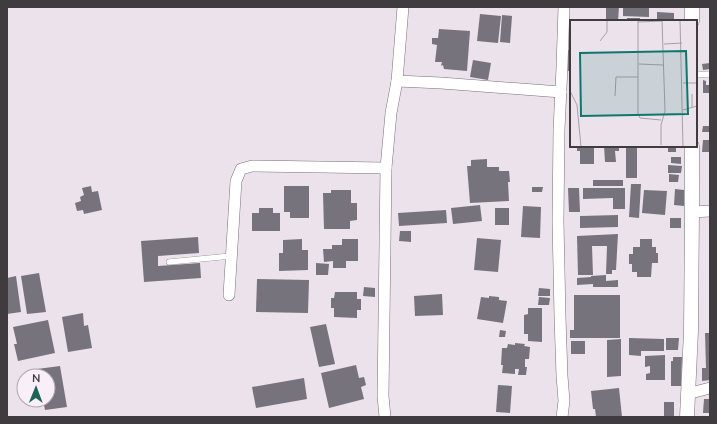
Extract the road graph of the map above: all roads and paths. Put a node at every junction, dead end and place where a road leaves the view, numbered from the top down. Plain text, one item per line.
1 (403, 7) edge
2 (564, 7) edge
3 (692, 7) edge
4 (692, 20) edge
5 (710, 74) edge
6 (697, 75) edge
7 (397, 81) junction
8 (561, 92) junction
9 (692, 147) edge
10 (386, 168) junction
11 (710, 211) edge
12 (692, 212) junction
13 (231, 256) junction
14 (169, 262) dead end
15 (229, 295) dead end
16 (710, 388) edge
17 (687, 394) junction
18 (385, 417) edge
19 (562, 417) edge
20 (687, 417) edge

1 - 7 street
2 - 8 street
3 - 4 street
5 - 6 lane
7 - 8 street
7 - 10 street
8 - 19 street
9 - 12 street
10 - 13 street
10 - 18 street
11 - 12 street
12 - 17 street
13 - 14 lane
13 - 15 street
16 - 17 street
17 - 20 street

